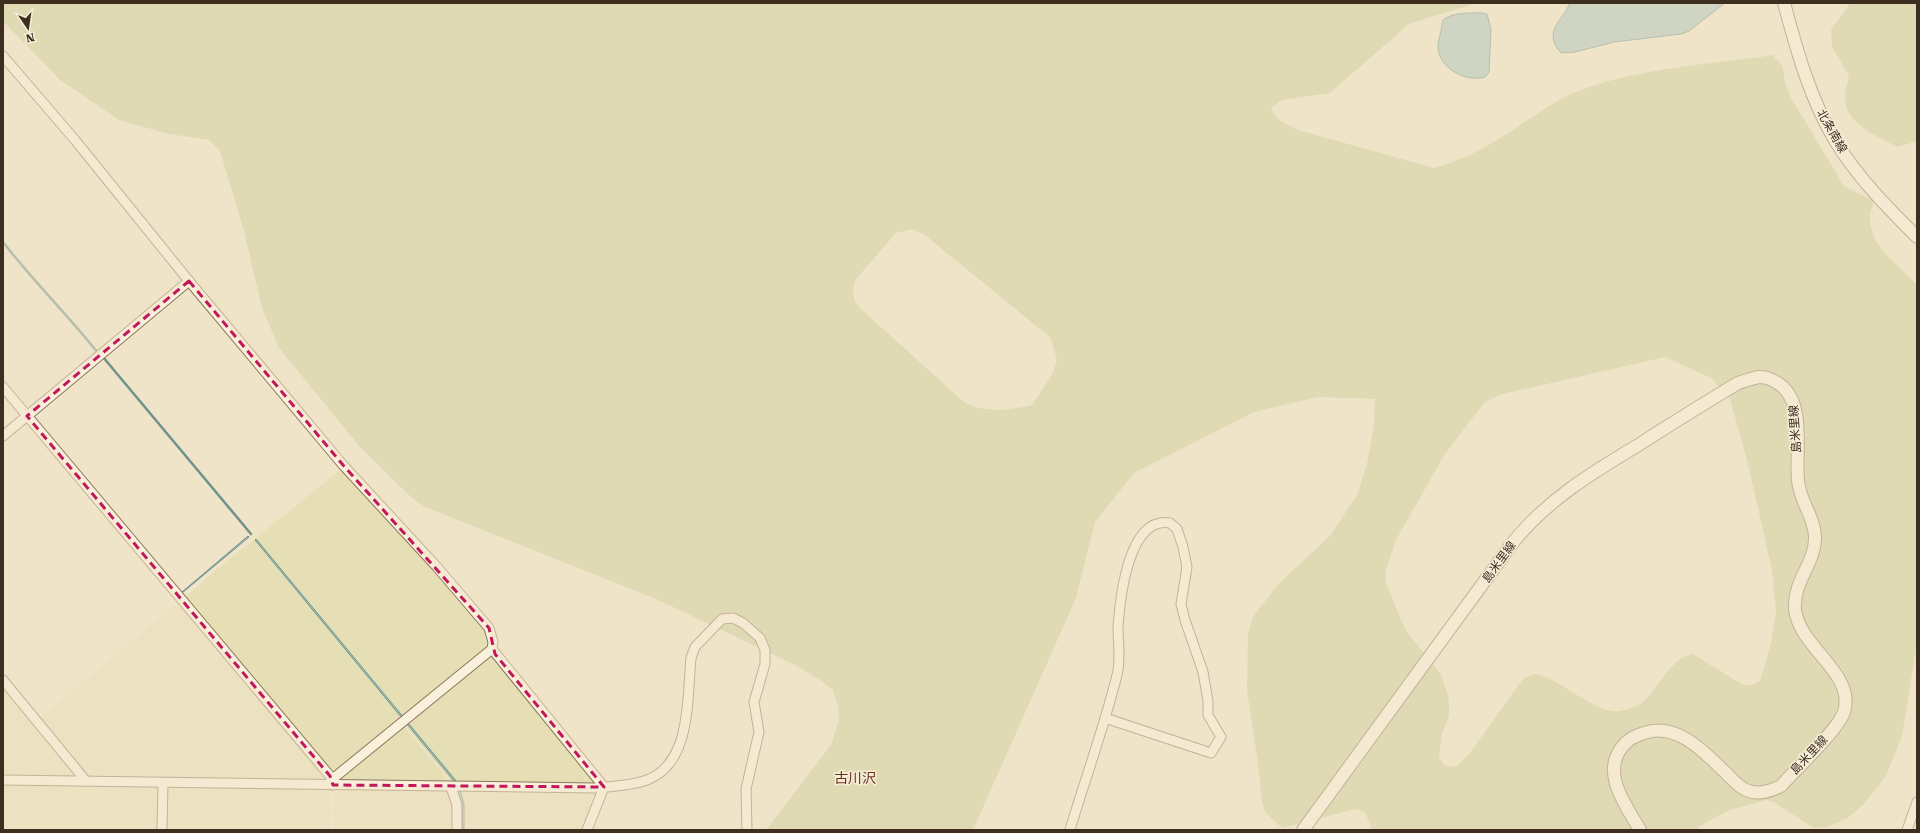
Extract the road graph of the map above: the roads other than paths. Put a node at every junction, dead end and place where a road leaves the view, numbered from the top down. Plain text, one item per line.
1 (1784, 3) edge
2 (3, 56) edge
3 (1917, 237) edge
4 (189, 282) junction
5 (3, 387) edge
6 (27, 416) junction
7 (3, 436) edge
8 (492, 649) junction
9 (3, 680) edge
10 (1105, 718) dead end
11 (3, 780) edge
12 (86, 781) junction
13 (163, 783) junction
14 (333, 785) junction
15 (451, 787) junction
16 (604, 787) junction
17 (1917, 802) edge
18 (162, 830) edge
19 (457, 830) edge
20 (587, 830) edge
21 (747, 830) edge
22 (1070, 830) edge
23 (1303, 830) edge
24 (1640, 830) edge
25 (1907, 830) edge

1 - 3 street, 北条南線
2 - 4 street
4 - 6 street
4 - 8 street
5 - 6 street
6 - 7 street
6 - 14 street
8 - 14 street
8 - 16 street
9 - 12 street
10 - 22 street
11 - 12 street
12 - 13 street
13 - 14 street
13 - 18 street
14 - 15 street
15 - 16 street
15 - 19 street
16 - 20 street
16 - 21 street
17 - 25 street
23 - 24 street, 島米里線

